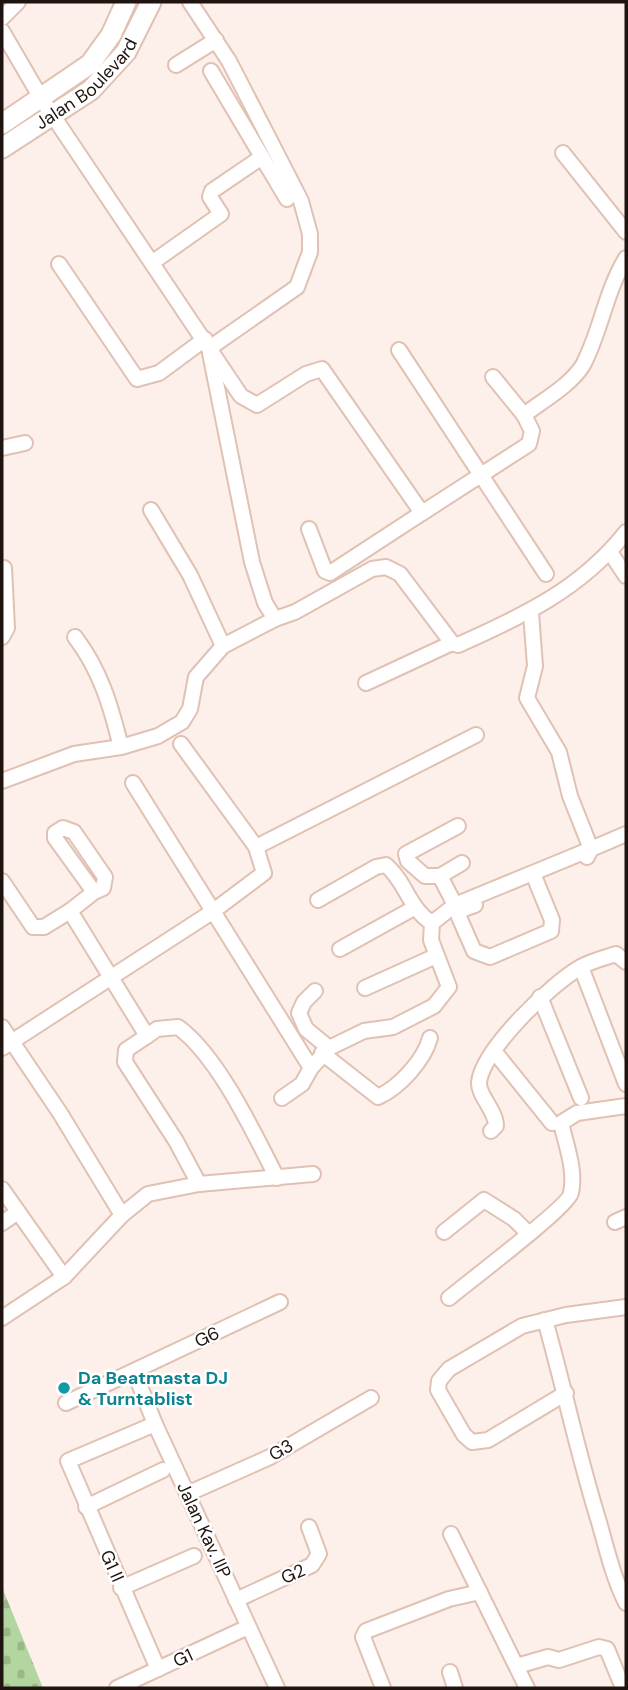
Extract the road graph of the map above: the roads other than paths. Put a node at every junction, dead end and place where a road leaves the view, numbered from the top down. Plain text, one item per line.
1 (18, 2) edge
2 (126, 2) edge
3 (151, 2) edge
4 (190, 2) edge
5 (2, 18) edge
6 (2, 31) edge
7 (216, 40) junction
8 (176, 65) dead end
9 (211, 71) dead end
10 (47, 105) junction
11 (2, 124) edge
12 (2, 148) edge
13 (564, 153) dead end
14 (262, 157) junction
15 (287, 199) dead end
16 (626, 232) edge
17 (626, 258) edge
18 (153, 262) junction
19 (59, 264) dead end
20 (208, 343) junction
21 (399, 350) dead end
22 (494, 377) dead end
23 (524, 415) junction
24 (25, 443) dead end
25 (2, 448) edge
26 (482, 476) junction
27 (151, 510) dead end
28 (422, 513) junction
29 (309, 529) dead end
30 (626, 531) edge
31 (610, 552) junction
32 (4, 568) dead end
33 (547, 574) dead end
34 (626, 576) edge
35 (531, 613) junction
36 (275, 619) junction
37 (75, 636) dead end
38 (2, 637) edge
39 (453, 643) junction
40 (223, 646) junction
41 (366, 683) dead end
42 (476, 735) dead end
43 (181, 744) dead end
44 (121, 747) junction
45 (2, 781) edge
46 (134, 783) dead end
47 (458, 826) dead end
48 (626, 834) edge
49 (256, 847) junction
50 (591, 849) junction
51 (462, 863) dead end
52 (440, 876) junction
53 (2, 881) edge
54 (536, 881) junction
55 (94, 892) dead end
56 (318, 900) dead end
57 (455, 905) junction
58 (414, 908) junction
59 (70, 911) junction
60 (212, 912) junction
61 (432, 923) junction
62 (340, 949) dead end
63 (436, 956) junction
64 (626, 962) edge
65 (581, 967) junction
66 (110, 978) junction
67 (365, 988) dead end
68 (315, 991) dead end
69 (540, 997) junction
70 (2, 1027) edge
71 (147, 1036) junction
72 (430, 1038) dead end
73 (7, 1045) edge
74 (325, 1051) junction
75 (494, 1051) junction
76 (311, 1068) junction
77 (626, 1084) edge
78 (282, 1098) dead end
79 (581, 1098) dead end
80 (626, 1106) edge
81 (552, 1123) dead end
82 (491, 1131) dead end
83 (313, 1174) dead end
84 (276, 1178) junction
85 (199, 1184) junction
86 (2, 1189) edge
87 (18, 1212) junction
88 (122, 1215) junction
89 (2, 1223) edge
90 (444, 1231) dead end
91 (528, 1233) junction
92 (64, 1276) junction
93 (449, 1298) dead end
94 (280, 1303) dead end
95 (626, 1307) edge
96 (2, 1318) edge
97 (545, 1320) junction
98 (134, 1371) junction
99 (566, 1394) junction
100 (371, 1398) dead end
101 (66, 1404) dead end
102 (155, 1424) junction
103 (163, 1470) dead end
104 (187, 1494) junction
105 (86, 1507) junction
106 (309, 1527) dead end
107 (451, 1534) dead end
108 (194, 1556) dead end
109 (121, 1588) junction
110 (480, 1592) junction
111 (236, 1600) junction
112 (626, 1604) edge
113 (248, 1627) junction
114 (517, 1666) junction
115 (158, 1669) junction
116 (450, 1672) dead end
117 (117, 1688) edge
118 (277, 1688) edge
119 (383, 1688) edge
120 (456, 1688) edge
121 (527, 1688) edge
122 (623, 1688) edge

1 - 5 street
2 - 10 main road, Jalan Boulevard
3 - 10 main road, Jalan Boulevard
4 - 7 street
6 - 10 street
7 - 8 street
7 - 20 street
9 - 14 street
10 - 11 main road, Jalan Boulevard
10 - 12 main road, Jalan Boulevard
10 - 18 street
13 - 16 street
14 - 15 street
14 - 18 street
17 - 23 street
18 - 20 street
19 - 20 street
20 - 28 street
20 - 36 street
21 - 26 street
22 - 23 street
23 - 26 street
24 - 25 street
26 - 28 street
26 - 33 street
27 - 40 street
28 - 29 street
30 - 31 street
31 - 34 street
31 - 35 street
32 - 38 street
35 - 39 street
35 - 50 street
36 - 39 street
36 - 40 street
37 - 44 street
39 - 41 street
40 - 44 street
42 - 49 street
43 - 49 street
44 - 45 street
46 - 60 street
47 - 52 street
48 - 50 street
49 - 60 street
50 - 54 street
50 - 57 street
51 - 52 street
52 - 57 street
53 - 59 street
54 - 54 street
55 - 59 street
56 - 58 street
57 - 61 street
58 - 61 street
58 - 62 street
59 - 66 street
60 - 66 street
60 - 76 street
61 - 63 street
63 - 67 street
63 - 74 street
64 - 65 street
65 - 69 street
65 - 77 street
66 - 71 street
66 - 73 street
68 - 74 street
69 - 75 street
69 - 79 street
70 - 73 street
71 - 84 street
71 - 85 street
72 - 74 street
73 - 88 street
74 - 76 street
75 - 81 street
75 - 82 street
76 - 78 street
80 - 91 street
83 - 84 street
84 - 85 street
85 - 88 street
86 - 87 street
87 - 89 street
87 - 92 street
88 - 92 street
90 - 91 street
91 - 93 street
92 - 96 street
94 - 98 street, G6
95 - 97 street
97 - 99 street
97 - 99 street
98 - 101 street, G6
98 - 102 street, Jalan Kav. IIP
99 - 112 street
100 - 104 street, G3
102 - 104 street, Jalan Kav. IIP
102 - 105 street, G1 II
103 - 105 street
104 - 111 street, Jalan Kav. IIP
105 - 109 street, G1 II
106 - 111 street, G2
107 - 110 street
108 - 109 street
109 - 115 street, G1 II
110 - 114 street
110 - 119 street
111 - 113 street, Jalan Kav. IIP
113 - 115 street, G1
113 - 118 street, Jalan Kav. IIP
114 - 121 street
114 - 122 street
115 - 117 street, G1
116 - 120 street

